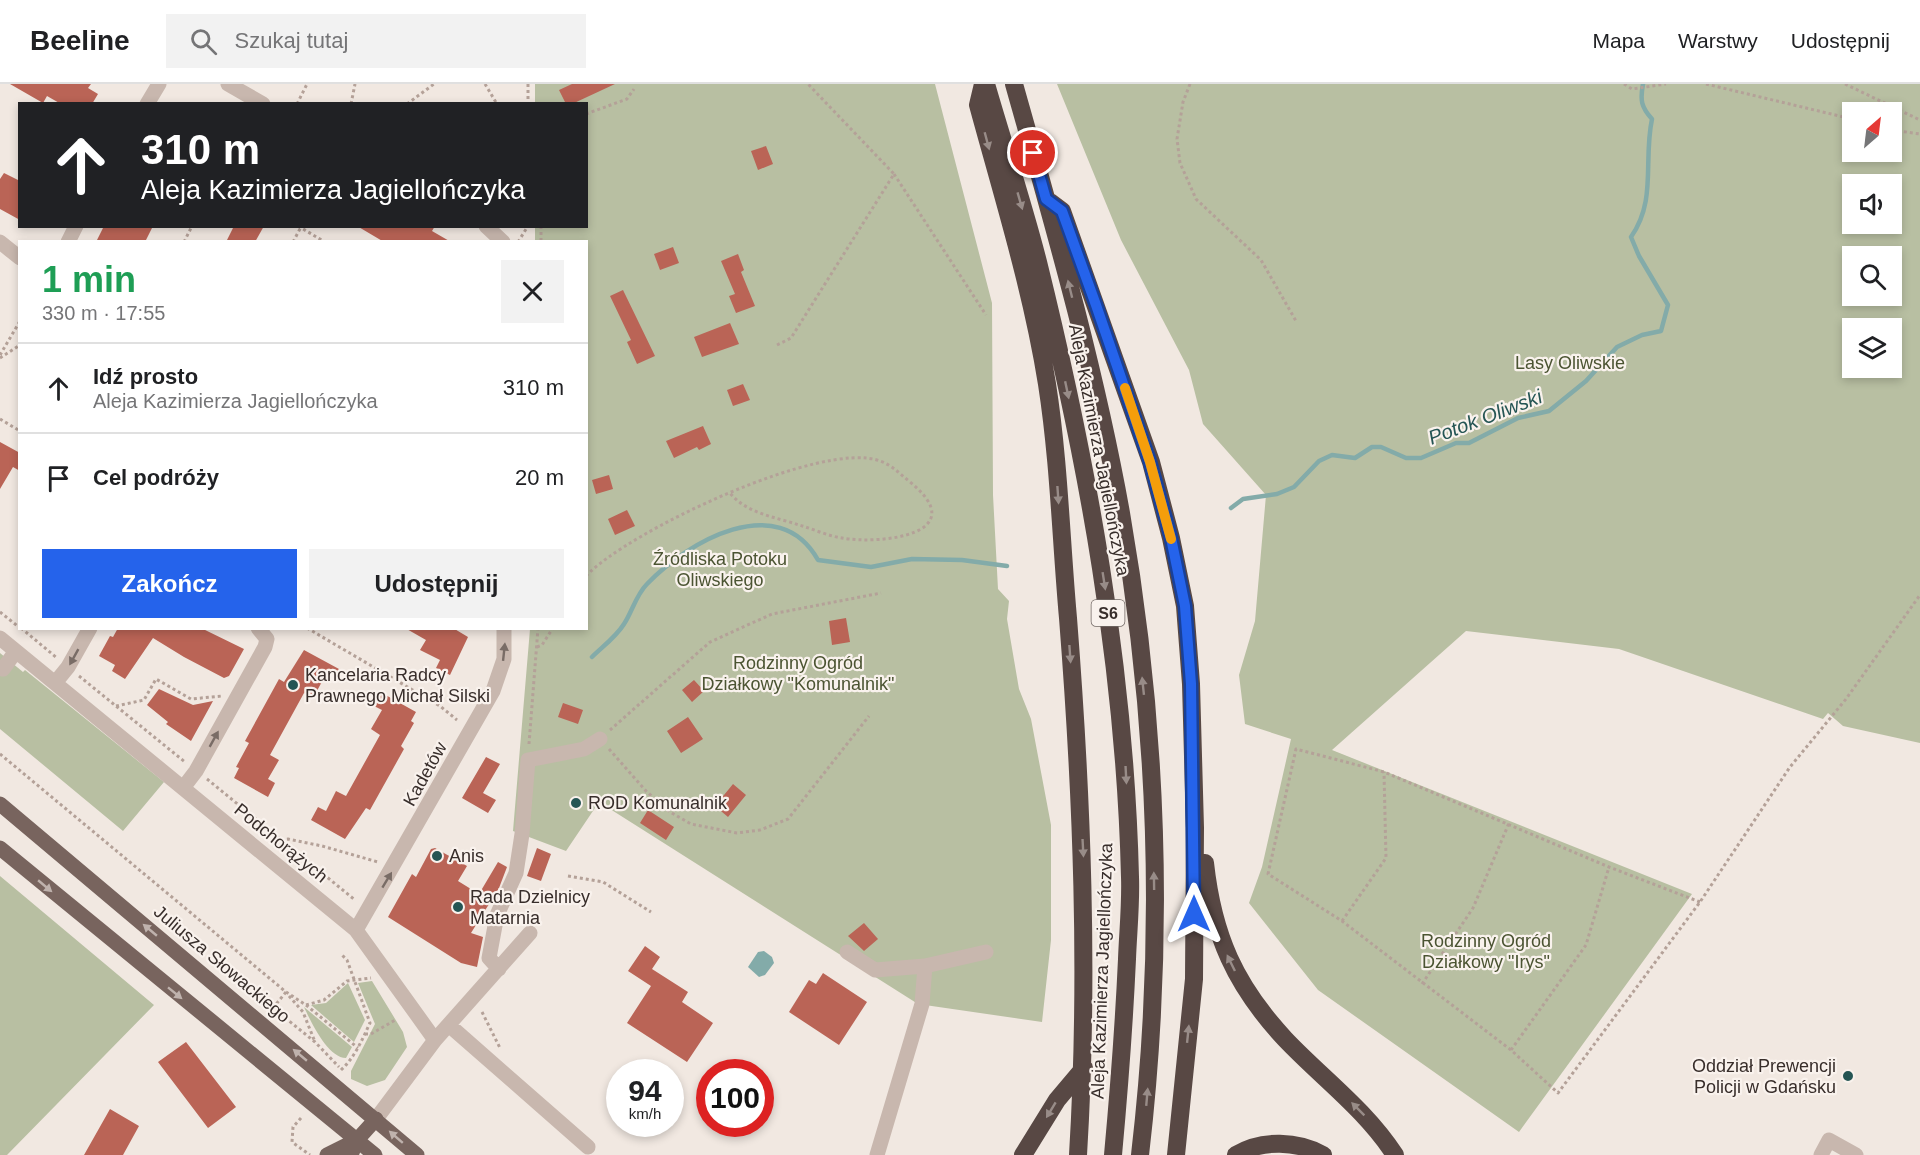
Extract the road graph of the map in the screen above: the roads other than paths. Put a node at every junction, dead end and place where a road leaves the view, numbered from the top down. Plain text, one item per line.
1 (159, 84) edge
2 (228, 84) edge
3 (984, 84) edge
4 (1014, 84) edge
5 (148, 102) edge
6 (260, 102) edge
7 (1046, 199) junction
8 (488, 228) edge
9 (501, 240) edge
10 (0, 242) edge
11 (18, 256) edge
12 (89, 630) edge
13 (260, 630) edge
14 (504, 630) edge
15 (0, 638) edge
16 (16, 651) junction
17 (3, 669) dead end
18 (55, 683) junction
19 (600, 739) road end
20 (183, 788) junction
21 (0, 804) edge
22 (1195, 828) junction
23 (0, 848) edge
24 (356, 930) junction
25 (530, 933) dead end
26 (847, 952) dead end
27 (986, 952) dead end
28 (925, 966) junction
29 (500, 969) junction
30 (450, 1026) junction
31 (435, 1040) junction
32 (1084, 1068) junction
33 (376, 1119) junction
34 (357, 1140) junction
35 (588, 1147) dead end
36 (327, 1155) edge
37 (351, 1155) edge
38 (375, 1155) edge
39 (417, 1155) edge
40 (877, 1155) edge
41 (1023, 1155) edge
42 (1078, 1155) edge
43 (1113, 1155) edge
44 (1140, 1155) edge
45 (1176, 1155) edge
46 (1236, 1155) edge
47 (1323, 1155) edge
48 (1395, 1155) edge
49 (1821, 1155) edge
50 (1856, 1155) edge

1 - 5 street
2 - 6 street
3 -> 32 highway
3 -> 43 highway, Aleja Kazimierza Jagiellończyka / S6
4 - 7 highway, Aleja Kazimierza Jagiellończyka / S6
7 - 22 highway
44 -> 7 highway, Aleja Kazimierza Jagiellończyka / S6
8 - 9 street
10 - 11 street
12 -> 18 street
20 -> 13 street
24 -> 14 street, Kadetów
15 - 16 street, Podchorążych
16 - 17 street
16 - 18 street, Podchorążych
18 - 20 street, Podchorążych
19 - 29 street
20 - 24 street, Podchorążych
33 -> 21 main road, Juliusza Słowackiego
45 -> 22 highway
48 -> 22 highway
23 -> 34 main road
24 - 31 street, Podchorążych
25 - 29 street
26 - 28 street
27 - 28 street
28 - 40 street
29 - 30 street
30 - 31 street
30 - 35 street
31 - 33 street
32 -> 41 highway
32 - 42 highway
33 - 34 main road
39 -> 33 main road, Juliusza Słowackiego
34 - 36 main road
34 - 37 main road
34 - 38 main road
46 - 47 highway
49 - 50 street

